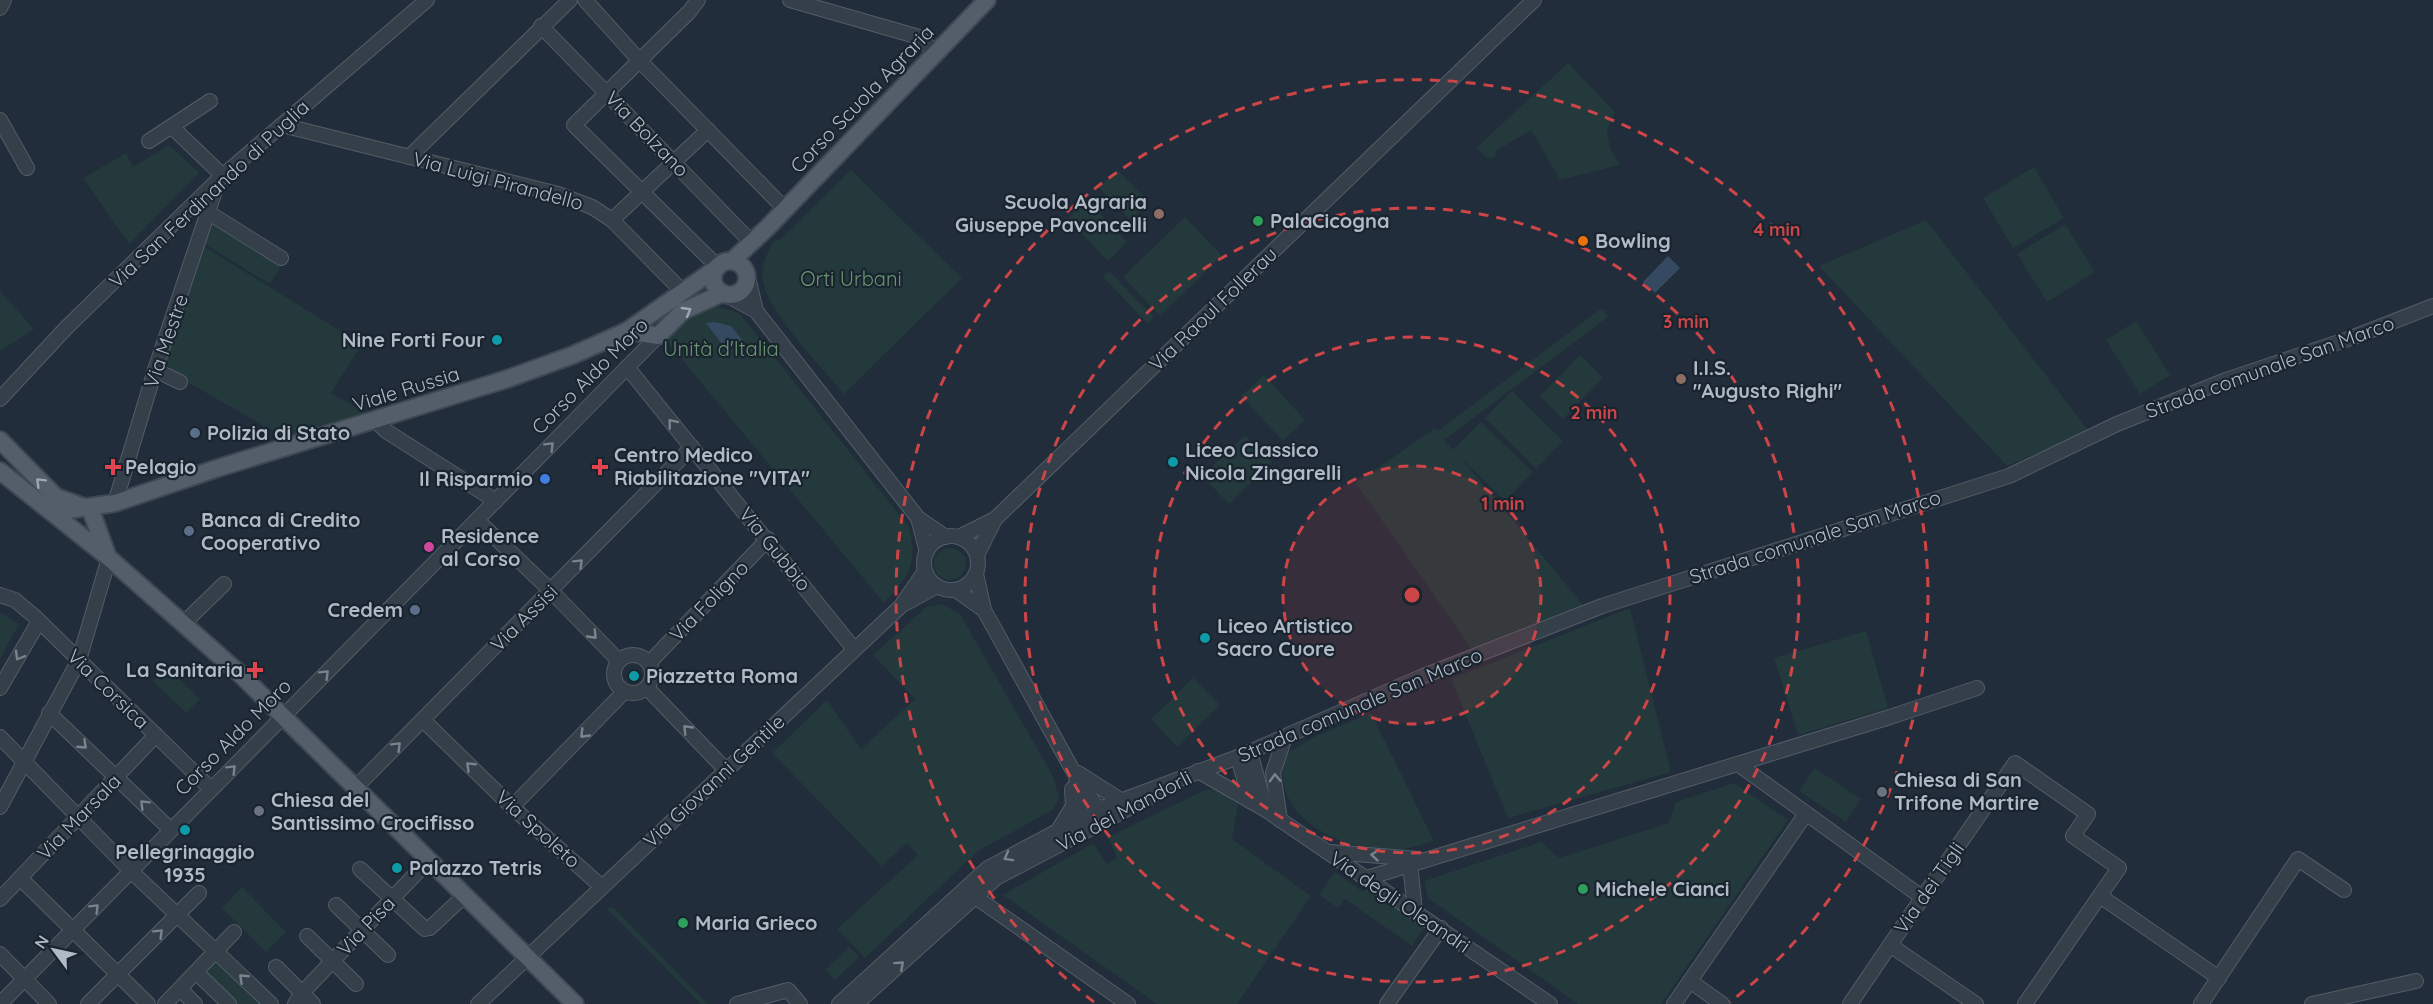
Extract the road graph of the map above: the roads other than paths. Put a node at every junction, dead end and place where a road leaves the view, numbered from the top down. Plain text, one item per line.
1 (4, 0) edge
2 (427, 0) edge
3 (570, 0) edge
4 (585, 0) edge
5 (698, 0) edge
6 (790, 0) edge
7 (987, 0) edge
8 (1534, 0) edge
9 (807, 2) edge
10 (0, 8) edge
11 (541, 26) junction
12 (935, 53) junction
13 (639, 60) junction
14 (606, 93) junction
15 (210, 101) dead end
16 (0, 120) edge
17 (282, 124) junction
18 (172, 127) junction
19 (708, 130) junction
20 (149, 141) dead end
21 (409, 156) junction
22 (675, 163) junction
23 (27, 168) dead end
24 (221, 177) junction
25 (641, 193) junction
26 (784, 209) junction
27 (209, 213) junction
28 (612, 220) junction
29 (768, 227) junction
30 (752, 243) junction
31 (281, 258) dead end
32 (720, 263) junction
33 (747, 273) junction
34 (684, 292) junction
35 (723, 293) junction
36 (2433, 306) edge
37 (756, 311) junction
38 (627, 331) junction
39 (658, 336) junction
40 (627, 367) junction
41 (155, 370) junction
42 (180, 382) dead end
43 (0, 399) edge
44 (375, 420) junction
45 (0, 440) edge
46 (692, 447) junction
47 (0, 471) edge
48 (496, 501) junction
49 (115, 503) junction
50 (90, 508) junction
51 (54, 512) junction
52 (918, 518) junction
53 (995, 519) junction
54 (477, 520) junction
55 (953, 537) junction
56 (768, 539) junction
57 (927, 552) junction
58 (977, 555) junction
59 (109, 558) junction
60 (925, 571) junction
61 (976, 574) junction
62 (224, 584) dead end
63 (937, 586) junction
64 (956, 590) junction
65 (551, 591) junction
66 (0, 595) edge
67 (901, 606) junction
68 (984, 610) junction
69 (184, 622) junction
70 (38, 623) junction
71 (854, 649) junction
72 (79, 660) junction
73 (619, 661) junction
74 (649, 663) junction
75 (0, 688) edge
76 (647, 688) junction
77 (1977, 688) dead end
78 (624, 692) junction
79 (49, 713) junction
80 (284, 716) junction
81 (423, 720) junction
82 (156, 735) junction
83 (0, 737) edge
84 (1285, 737) junction
85 (1244, 755) junction
86 (25, 762) junction
87 (1738, 764) junction
88 (1072, 769) junction
89 (726, 770) junction
90 (1198, 771) junction
91 (118, 777) junction
92 (356, 787) junction
93 (211, 789) junction
94 (1122, 801) junction
95 (1250, 801) junction
96 (0, 807) edge
97 (512, 807) junction
98 (1099, 809) junction
99 (1266, 810) junction
100 (1805, 815) junction
101 (1085, 816) junction
102 (79, 818) junction
103 (1280, 820) junction
104 (1106, 823) junction
105 (1059, 829) junction
106 (171, 830) junction
107 (1092, 830) junction
108 (1327, 851) junction
109 (1423, 859) junction
110 (429, 860) junction
111 (360, 868) dead end
112 (131, 871) junction
113 (1411, 873) junction
114 (20, 878) junction
115 (1371, 881) junction
116 (602, 887) junction
117 (2344, 890) dead end
118 (199, 893) dead end
119 (969, 893) junction
120 (465, 896) junction
121 (2100, 896) junction
122 (1923, 898) junction
123 (0, 899) edge
124 (392, 899) junction
125 (336, 905) dead end
126 (1415, 911) junction
127 (177, 915) junction
128 (1441, 928) junction
129 (362, 930) junction
130 (72, 931) junction
131 (234, 932) dead end
132 (307, 936) dead end
133 (1890, 945) junction
134 (216, 951) junction
135 (0, 954) edge
136 (388, 955) dead end
137 (527, 957) junction
138 (333, 961) junction
139 (276, 967) dead end
140 (195, 972) junction
141 (117, 975) junction
142 (2219, 978) junction
143 (24, 979) junction
144 (1690, 981) junction
145 (2416, 981) dead end
146 (356, 984) dead end
147 (180, 989) junction
148 (298, 998) edge
149 (0, 1004) edge
150 (49, 1004) edge
151 (88, 1004) edge
152 (148, 1004) edge
153 (165, 1004) edge
154 (195, 1004) edge
155 (229, 1004) edge
156 (271, 1004) edge
157 (313, 1004) edge
158 (478, 1004) edge
159 (575, 1004) edge
160 (737, 1004) edge
161 (800, 1004) edge
162 (839, 1004) edge
163 (856, 1004) edge
164 (1128, 1004) edge
165 (1387, 1004) edge
166 (1550, 1004) edge
167 (1674, 1004) edge
168 (1722, 1004) edge
169 (1850, 1004) edge
170 (1976, 1004) edge
171 (2025, 1004) edge
172 (2201, 1004) edge
173 (2312, 1004) edge

1 - 10 street
2 - 17 street, Via San Ferdinando di Puglia
3 - 11 street
4 - 13 street
5 - 13 street
6 - 9 street
7 - 12 main road, Corso Scuola Agraria
8 - 53 street, Via Raoul Follerau
9 - 12 street
11 - 14 street, Via Bolzano
11 - 21 street
12 - 26 main road, Corso Scuola Agraria
13 - 14 street
13 - 19 street
14 - 22 street, Via Bolzano
14 - 25 street
15 - 18 street
16 - 23 street
17 - 21 street, Via Luigi Pirandello
17 - 24 street, Via San Ferdinando di Puglia
18 - 20 street
18 - 24 street
19 - 22 street
19 - 26 street
21 - 28 street, Via Luigi Pirandello
22 - 25 street
22 - 30 street, Via Bolzano
24 - 27 street, Via Mestre
24 - 43 street, Via San Ferdinando di Puglia
25 - 28 street
25 - 32 street
26 - 29 main road, Corso Scuola Agraria
27 - 31 street
27 - 41 street, Via Mestre
28 - 34 street, Via Luigi Pirandello
29 - 30 main road, Corso Scuola Agraria
29 - 33 main road, Corso Scuola Agraria
30 - 32 main road, Corso Scuola Agraria
32 - 33 main road
32 - 34 main road, Viale Russia
32 - 35 main road
33 - 35 main road
33 - 37 street
34 - 38 main road, Viale Russia
35 - 37 street
39 -> 35 main road, Corso Aldo Moro
36 - 84 street, Strada comunale San Marco
37 - 52 street
38 - 39 main road
38 - 44 main road, Viale Russia
39 - 40 street, Corso Aldo Moro
46 -> 40 street, Via Gubbio
48 -> 40 street, Corso Aldo Moro
41 - 42 street
41 - 49 street, Via Mestre
44 - 48 street
44 - 49 main road, Viale Russia
50 -> 45 main road
46 - 56 street, Via Gubbio
65 -> 46 street, Via Assisi
47 - 51 main road
48 - 54 street, Corso Aldo Moro
49 - 50 main road, Viale Russia
50 - 51 main road, Viale Russia
50 - 59 main road
51 - 59 main road
52 - 55 street
52 - 57 street
53 - 55 street, Via Raoul Follerau
53 - 58 street, Via Raoul Follerau
54 - 65 street
80 -> 54 street, Corso Aldo Moro
55 - 57 street
55 - 58 street
56 - 71 street, Via Gubbio
56 - 74 street, Via Foligno
57 - 60 street
58 - 61 street
59 - 69 main road
59 - 72 street
60 - 63 street
60 - 67 street, Via Giovanni Gentile
61 - 64 street
61 - 68 street
62 - 69 street
63 - 64 street
63 - 67 street, Via Giovanni Gentile
64 - 68 street
65 -> 73 street
65 - 81 street, Via Assisi
66 - 70 street, Via Corsica
67 - 71 street, Via Giovanni Gentile
68 - 88 street
69 - 80 main road
70 - 72 street, Via Corsica
70 -> 75 street
71 - 89 street, Via Giovanni Gentile
72 - 79 street
72 - 82 street, Via Corsica
73 - 74 street
73 - 78 street
74 - 76 street
76 - 78 street
89 -> 76 street
77 - 87 street
78 -> 97 street
79 - 86 street
79 -> 91 street
80 - 92 main road
93 -> 80 street, Corso Aldo Moro
92 -> 81 street, Via Assisi
97 -> 81 street, Via Spoleto
82 - 91 street, Via Marsala
82 - 93 street, Via Corsica
83 - 86 street
84 - 85 street, Strada comunale San Marco
103 -> 84 street
85 - 90 street, Strada comunale San Marco
85 - 95 street
85 - 99 street
86 - 96 street
86 - 102 street
87 - 100 street
87 - 109 street
88 - 94 street
88 - 98 street
88 - 101 street
88 - 105 street
89 - 116 street, Via Giovanni Gentile
90 - 94 street, Via dei Mandorli
90 - 95 street, Via degli Oleandri
90 - 104 street, Via dei Mandorli
91 - 102 street, Via Marsala
106 -> 91 street
92 - 110 main road
93 - 106 street, Corso Aldo Moro
94 - 98 street, Via dei Mandorli
95 - 99 street, Via degli Oleandri
97 - 116 street, Via Spoleto
98 - 101 street, Via dei Mandorli
98 - 104 street
99 - 103 street, Via degli Oleandri
100 - 122 street
100 - 144 street
101 - 105 street, Via dei Mandorli
101 - 107 street
102 - 112 street
102 - 114 street, Via Marsala
103 - 108 street, Via degli Oleandri
104 - 107 street, Via dei Mandorli
105 -> 119 street, Via dei Mandorli
106 - 112 street, Corso Aldo Moro
107 - 119 street, Via dei Mandorli
109 -> 108 street
108 - 115 street, Via degli Oleandri
109 - 113 street
109 - 115 street
110 - 120 main road
110 - 124 street, Via Pisa
111 - 124 street
112 - 127 street
130 -> 112 street, Corso Aldo Moro
113 - 115 street
113 - 126 street
114 - 123 street, Via Marsala
114 - 130 street
115 - 126 street, Via degli Oleandri
116 - 137 street, Via Giovanni Gentile
117 - 142 street
118 - 127 street
119 - 162 street, Via dei Mandorli
163 -> 119 street, Via dei Mandorli
119 - 164 street
120 - 124 street
120 - 137 main road
121 - 122 street, Via dei Tigli
121 - 142 street
121 - 171 street, Via dei Tigli
122 - 133 street, Via dei Tigli
124 - 129 street, Via Pisa
125 - 129 street
126 - 128 street, Via degli Oleandri
127 - 134 street
141 -> 127 street
128 - 165 street
128 - 166 street, Via degli Oleandri
129 - 136 street
129 - 138 street, Via Pisa
130 - 141 street
130 - 143 street, Corso Aldo Moro
131 - 134 street
132 - 138 street
133 - 169 street, Via dei Tigli
133 - 170 street, Via dei Tigli
134 - 140 street
156 -> 134 street
135 - 143 street
137 - 158 street, Via Giovanni Gentile
137 - 159 main road
138 - 146 street
138 - 148 street, Via Pisa
139 - 148 street
140 - 147 street
140 - 155 street
141 - 151 street
141 - 152 street
142 - 172 street
143 - 149 street, Corso Aldo Moro
143 - 150 street
144 - 167 street
144 - 168 street
145 - 173 street
147 - 153 street
147 - 154 street
148 - 157 street
160 - 161 street

